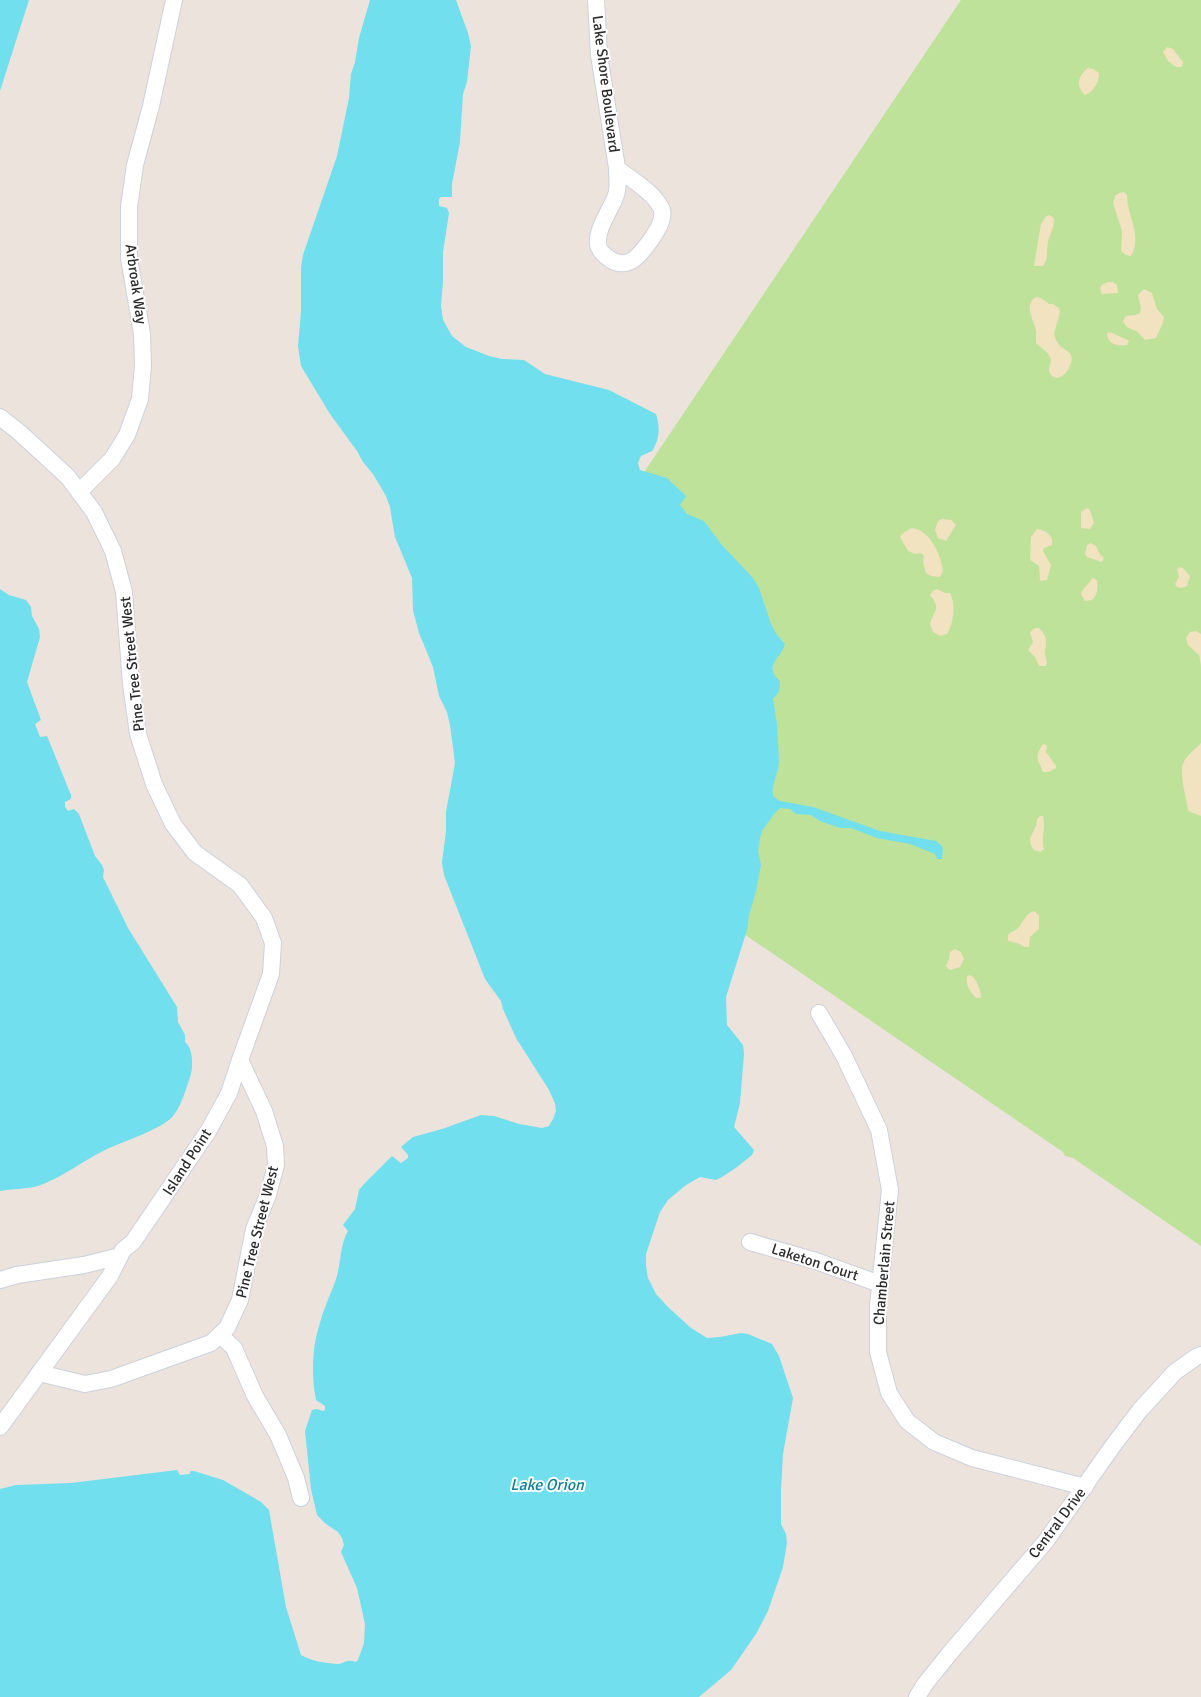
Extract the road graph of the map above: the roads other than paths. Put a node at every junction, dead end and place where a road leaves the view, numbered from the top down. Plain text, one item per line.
1 (174, 0) edge
2 (596, 0) edge
3 (617, 168) junction
4 (0, 417) edge
5 (79, 492) junction
6 (819, 1012) dead end
7 (240, 1060) junction
8 (750, 1242) dead end
9 (120, 1256) junction
10 (0, 1280) edge
11 (880, 1284) junction
12 (220, 1334) junction
13 (1201, 1355) edge
14 (39, 1373) junction
15 (0, 1427) edge
16 (1085, 1487) junction
17 (301, 1498) dead end
18 (917, 1697) edge

1 - 5 street, Arbroak Way
2 - 3 street, Lake Shore Boulevard
3 - 3 street, Lake Shore Boulevard
4 - 5 street, Pine Tree Street West
5 - 7 street, Pine Tree Street West
6 - 11 street, Chamberlain Street
7 - 9 street, Island Point
7 - 12 street, Pine Tree Street West
8 - 11 street, Laketon Court
9 - 10 street
9 - 14 street, Island Point
11 - 16 street, Chamberlain Street
12 - 14 street, Pine Tree Street West
12 - 17 street
13 - 16 street, Central Drive
14 - 15 street, Island Point
16 - 18 street, Central Drive

